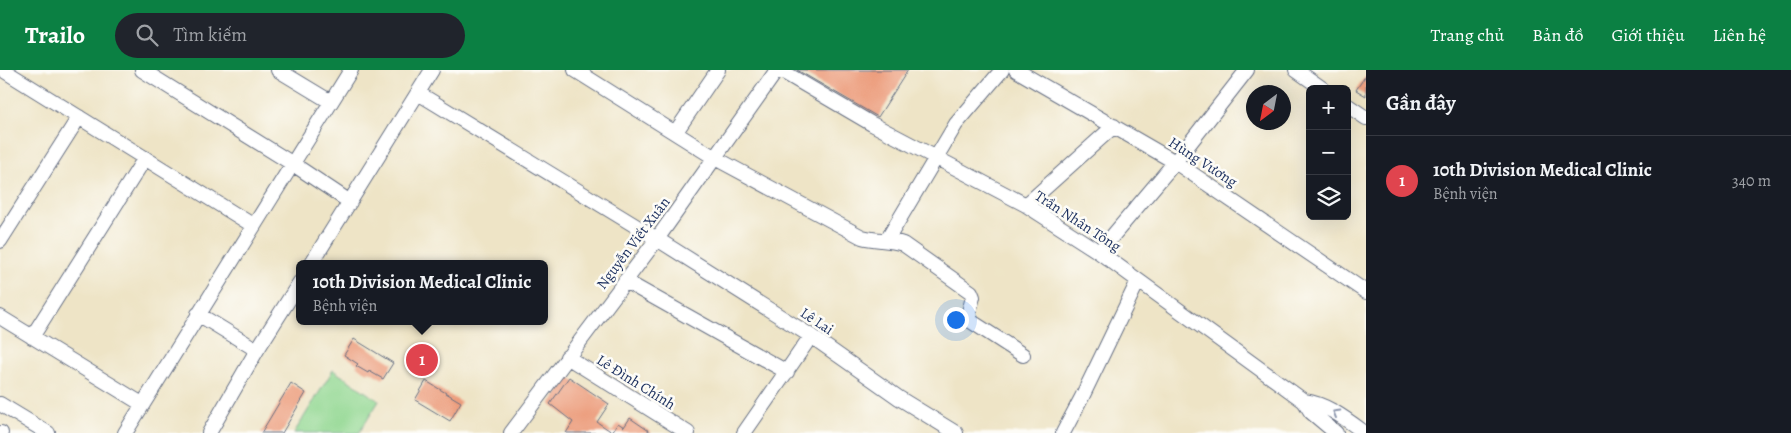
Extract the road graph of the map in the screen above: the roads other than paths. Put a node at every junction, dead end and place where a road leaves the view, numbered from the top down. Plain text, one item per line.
1 (3, 70) edge
2 (142, 70) edge
3 (278, 70) edge
4 (351, 70) edge
5 (432, 70) edge
6 (576, 70) edge
7 (718, 70) edge
8 (778, 70) edge
9 (1002, 70) edge
10 (1016, 70) edge
11 (1247, 70) edge
12 (1296, 70) edge
13 (1317, 85) edge
14 (418, 93) junction
15 (331, 102) junction
16 (1351, 108) edge
17 (79, 118) junction
18 (1366, 118) edge
19 (1114, 126) junction
20 (676, 133) junction
21 (145, 158) junction
22 (715, 158) junction
23 (936, 159) junction
24 (1175, 162) junction
25 (293, 164) junction
26 (350, 202) junction
27 (1026, 205) junction
28 (254, 226) junction
29 (657, 239) junction
30 (887, 240) junction
31 (0, 241) edge
32 (1099, 252) junction
33 (314, 260) edge
34 (625, 281) junction
35 (1138, 281) junction
36 (296, 288) edge
37 (1366, 292) edge
38 (198, 314) junction
39 (0, 317) edge
40 (811, 336) junction
41 (32, 337) junction
42 (257, 350) junction
43 (1022, 355) dead end
44 (567, 357) junction
45 (787, 372) junction
46 (1304, 401) junction
47 (0, 404) edge
48 (142, 404) junction
49 (48, 433) edge
50 (125, 433) edge
51 (209, 433) edge
52 (511, 433) edge
53 (688, 433) edge
54 (744, 433) edge
55 (956, 433) edge
56 (1063, 433) edge
57 (1336, 433) edge
58 (1365, 433) edge

1 - 17 street
2 - 25 street
3 - 15 street
4 - 15 street
5 - 14 street
6 - 20 street
7 - 20 street
8 - 22 street, Nguyễn Viết Xuân
8 - 23 street, Trần Nhân Tông
9 - 23 street
10 - 19 street, Hùng Vương
11 - 24 street
12 - 13 street
14 - 26 street
14 - 29 street, Lê Lai
15 - 25 street
16 - 18 street
17 - 21 street
17 - 31 street
19 - 24 street, Hùng Vương
19 - 27 street
20 - 22 street
21 - 28 street
21 - 41 street
22 - 29 street, Nguyễn Viết Xuân
22 - 30 street
23 - 27 street, Trần Nhân Tông
23 - 30 street
24 - 32 street
24 - 37 street, Hùng Vương
25 - 26 street
25 - 28 street
26 - 33 street
27 - 32 street, Trần Nhân Tông
28 - 38 street
29 - 34 street, Nguyễn Viết Xuân
29 - 40 street, Lê Lai
30 - 43 street
32 - 35 street, Trần Nhân Tông
34 - 44 street, Nguyễn Viết Xuân
34 - 45 street
35 - 46 street, Trần Nhân Tông
35 - 56 street
36 - 42 street
38 - 42 street
38 - 48 street
39 - 41 street
40 - 45 street
40 - 55 street, Lê Lai
41 - 48 street
42 - 51 street
44 - 52 street, Nguyễn Viết Xuân
44 - 53 street, Lê Đình Chính
45 - 54 street
46 - 57 street, Trần Nhân Tông
58 -> 46 street
47 - 49 street
48 - 50 street

